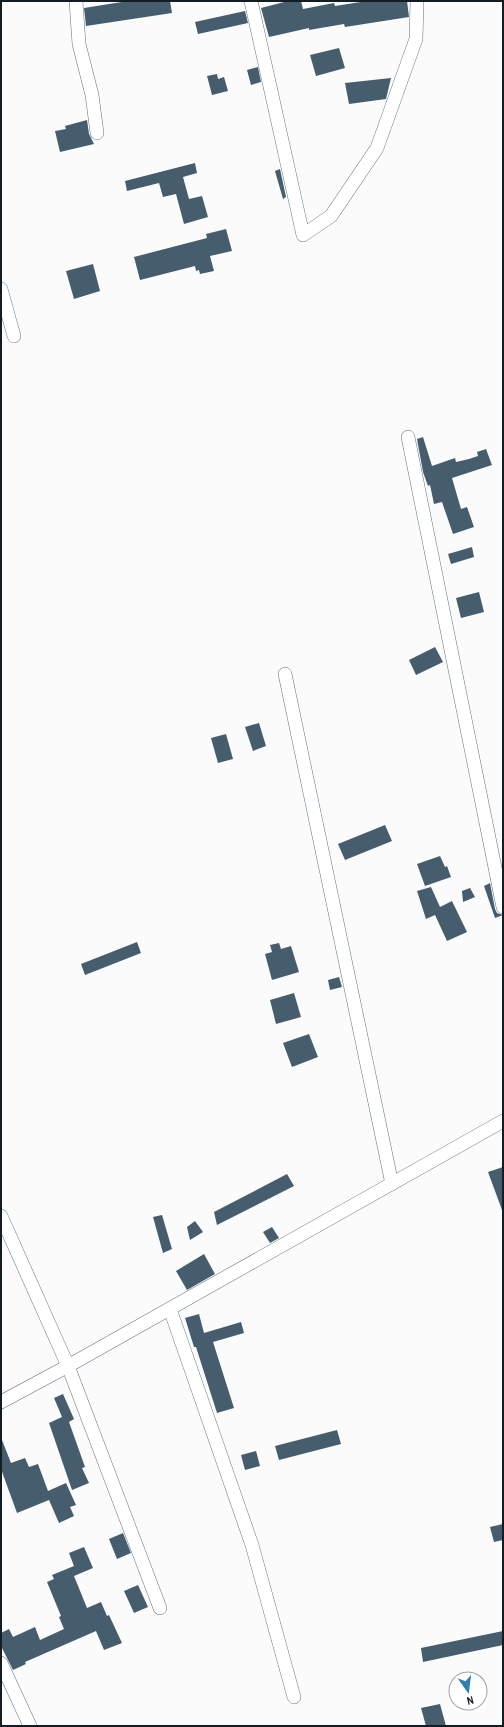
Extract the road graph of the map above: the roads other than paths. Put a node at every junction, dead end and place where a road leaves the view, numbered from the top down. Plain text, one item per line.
1 (76, 1) edge
2 (251, 1) edge
3 (417, 1) edge
4 (97, 133) dead end
5 (1, 289) edge
6 (14, 336) dead end
7 (408, 437) dead end
8 (285, 674) dead end
9 (503, 907) edge
10 (503, 1121) edge
11 (392, 1184) junction
12 (1, 1216) edge
13 (170, 1309) junction
14 (68, 1366) junction
15 (1, 1402) edge
16 (160, 1608) dead end
17 (1, 1663) edge
18 (294, 1697) dead end
19 (30, 1726) edge

1 - 4 street
2 - 3 street
5 - 6 street
7 - 9 street
8 - 11 street
10 - 11 street
11 - 13 street
12 - 14 street
13 - 14 street
13 - 18 street
14 - 15 street
14 - 16 street
17 - 19 street

